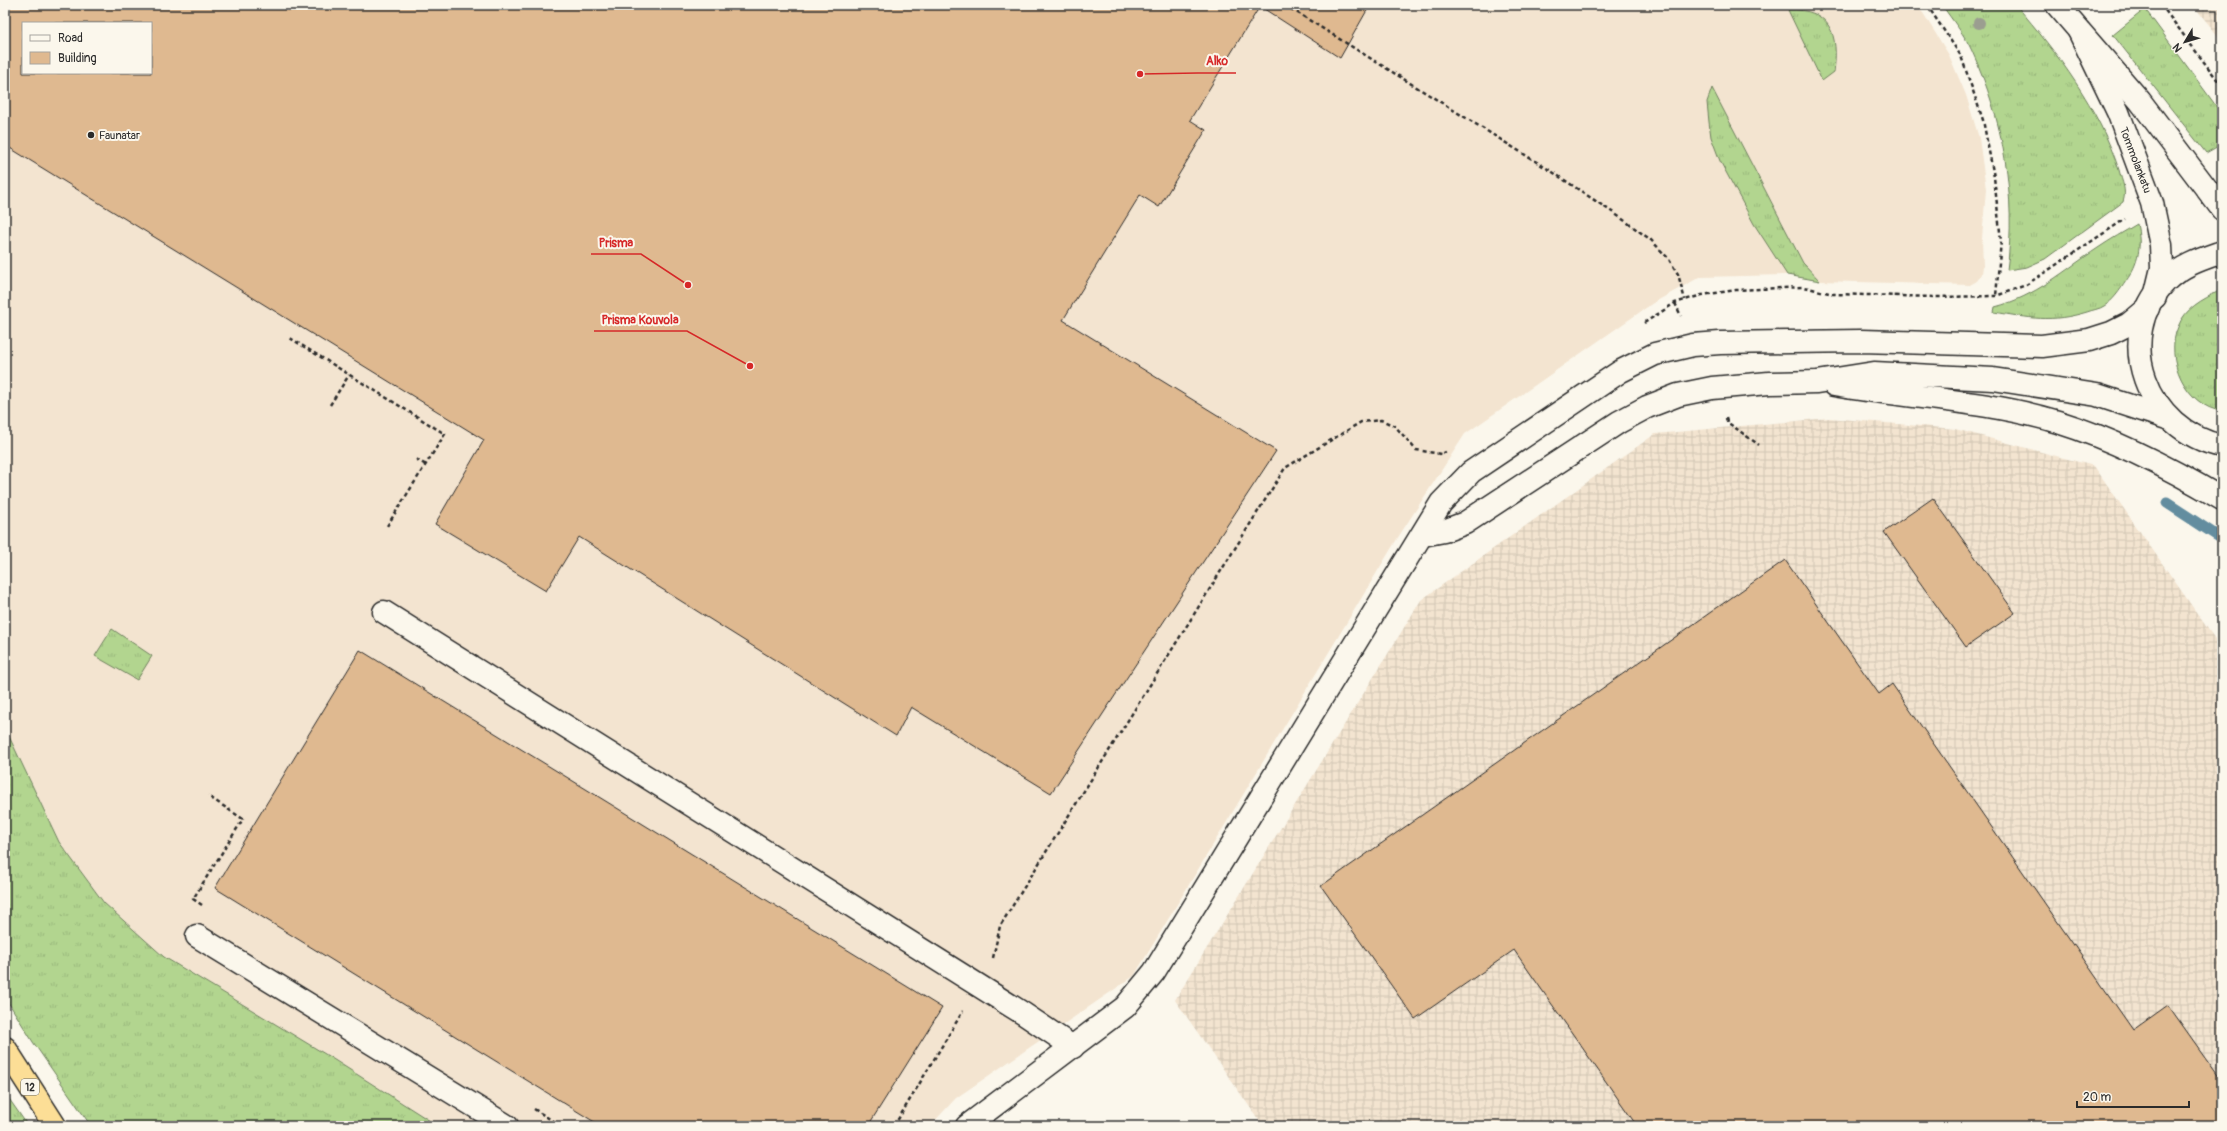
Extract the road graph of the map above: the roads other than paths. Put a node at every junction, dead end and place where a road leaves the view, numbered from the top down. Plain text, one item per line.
1 (2057, 5) edge
2 (2079, 31) junction
3 (2222, 209) edge
4 (2222, 252) edge
5 (2152, 302) junction
6 (1817, 382) junction
7 (2168, 418) junction
8 (2222, 446) edge
9 (2222, 499) edge
10 (1423, 536) junction
11 (384, 612) dead end
12 (197, 936) dead end
13 (1073, 1047) junction
14 (5, 1048) edge
15 (55, 1126) edge
16 (507, 1126) edge
17 (967, 1126) edge

1 - 2 street, Tommolankatu
2 - 3 street, Tommolankatu
2 - 5 street, Tommolankatu
4 - 5 street
5 - 7 street, Tommolankatu
5 - 10 street
6 - 7 street
6 - 9 street
6 - 10 street
7 - 8 street
10 - 13 street
11 - 13 street
12 - 16 street
13 - 17 street
14 - 15 highway, 12

